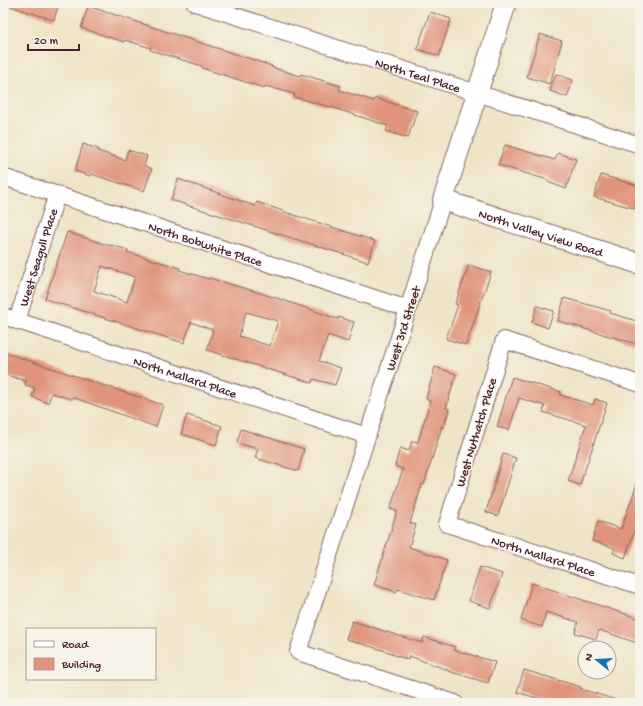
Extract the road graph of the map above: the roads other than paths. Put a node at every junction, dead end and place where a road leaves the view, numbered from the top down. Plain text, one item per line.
1 (195, 3) edge
2 (506, 3) edge
3 (477, 93) junction
4 (640, 145) edge
5 (3, 176) edge
6 (57, 194) junction
7 (443, 200) junction
8 (640, 264) edge
9 (408, 309) junction
10 (10, 318) edge
11 (640, 384) edge
12 (367, 436) junction
13 (447, 524) joint
14 (640, 586) edge
15 (456, 703) edge

1 - 3 street, North Teal Place
2 - 3 street, West 3rd Street
3 - 4 street, North Teal Place
3 - 7 street, West 3rd Street
5 - 6 street, North Bobwhite Place
6 - 9 street, North Bobwhite Place
6 - 10 street, West Seagull Place
7 - 8 street, North Valley View Road
7 - 9 street, West 3rd Street
9 - 12 street, West 3rd Street
10 - 12 street, North Mallard Place
11 - 13 street, West Nuthatch Place
12 - 15 street, West 3rd Street
13 - 14 street, North Mallard Place

